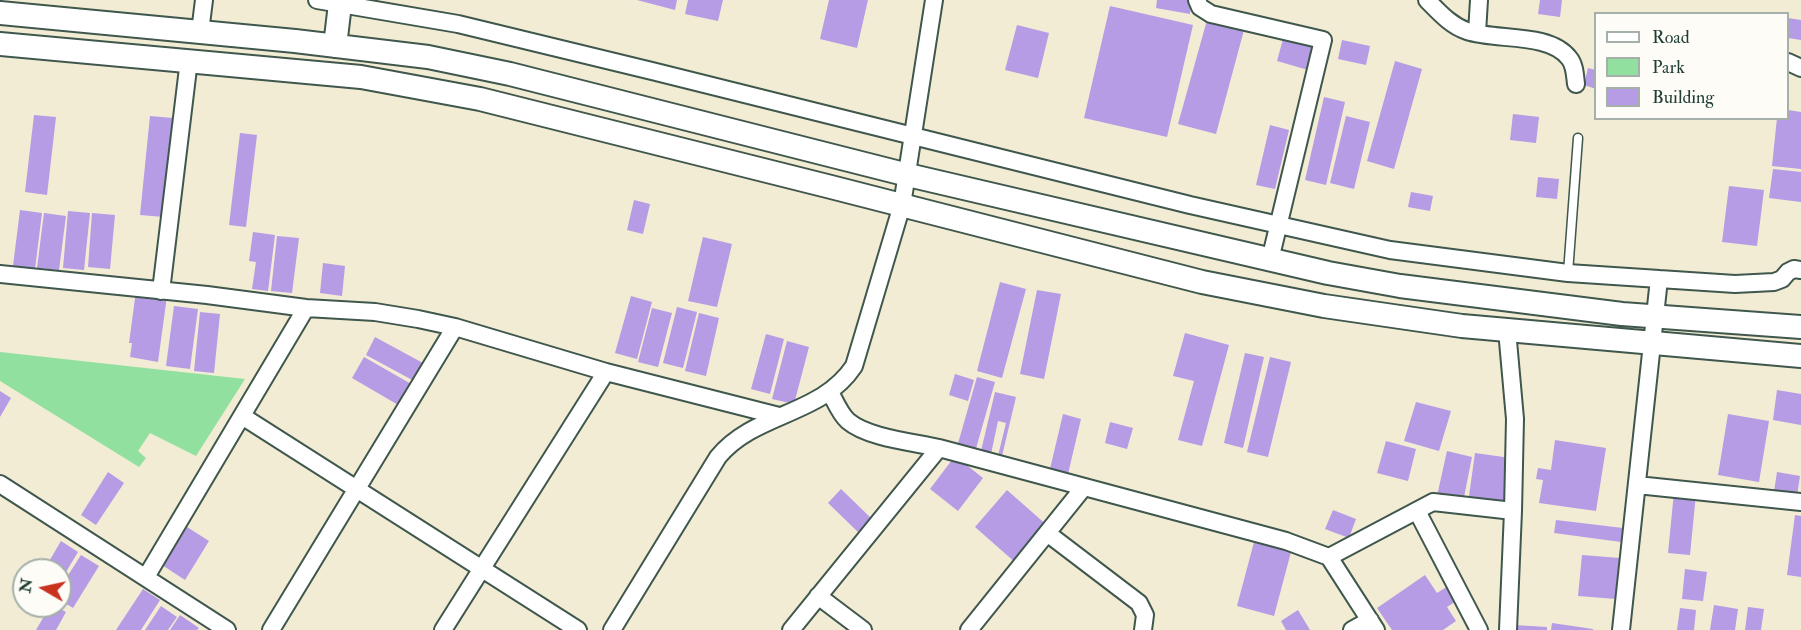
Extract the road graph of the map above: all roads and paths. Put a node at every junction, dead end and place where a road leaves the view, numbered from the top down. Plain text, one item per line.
1 (204, 0) edge
2 (318, 0) edge
3 (934, 0) edge
4 (1197, 0) edge
5 (1426, 0) edge
6 (1479, 0) edge
7 (340, 4) junction
8 (0, 13) edge
9 (200, 32) junction
10 (1477, 33) junction
11 (0, 44) edge
12 (335, 45) junction
13 (189, 60) junction
14 (1576, 84) dead end
15 (914, 136) junction
16 (1578, 138) dead end
17 (908, 175) junction
18 (902, 205) junction
19 (1277, 226) junction
20 (1270, 260) junction
21 (1801, 270) edge
22 (1569, 273) junction
23 (0, 274) edge
24 (1659, 279) junction
25 (161, 291) junction
26 (306, 308) junction
27 (1655, 316) junction
28 (455, 327) junction
29 (1801, 327) edge
30 (1508, 330) junction
31 (1653, 343) junction
32 (1801, 356) edge
33 (606, 372) junction
34 (830, 393) junction
35 (242, 416) junction
36 (779, 416) junction
37 (939, 448) junction
38 (0, 484) edge
39 (1637, 485) junction
40 (1084, 487) junction
41 (356, 489) junction
42 (1801, 502) edge
43 (1417, 511) junction
44 (1513, 511) junction
45 (1047, 533) junction
46 (1329, 557) junction
47 (482, 569) junction
48 (146, 578) junction
49 (818, 596) junction
50 (1373, 625) edge
51 (227, 630) edge
52 (271, 630) edge
53 (443, 630) edge
54 (578, 630) edge
55 (612, 630) edge
56 (791, 630) edge
57 (863, 630) edge
58 (969, 630) edge
59 (1143, 630) edge
60 (1352, 630) edge
61 (1479, 630) edge
62 (1508, 630) edge
63 (1621, 630) edge

1 - 9 street
2 - 7 street
3 - 15 street
4 - 19 street
5 - 10 street
6 - 10 street
7 - 12 street
7 - 15 street
8 - 9 street
9 - 12 street
10 - 14 street
11 - 13 street
12 - 17 street
13 - 18 street
13 - 25 street
15 - 17 street
15 - 19 street
16 - 22 lane
17 - 18 street
17 - 20 street
18 - 30 street
18 - 34 street
19 - 20 street
19 - 22 street
20 - 27 street
21 - 24 street
22 - 24 street
23 - 25 street
24 - 27 street
25 - 26 street
26 - 28 street
26 - 35 street
27 - 29 street
27 - 31 street
28 - 33 street
28 - 41 street
30 - 31 street
30 - 44 street
31 - 32 street
31 - 39 street
33 - 36 street
33 - 47 street
34 - 36 street
34 - 37 street
35 - 41 street
35 - 48 street
36 - 55 street
37 - 40 street
37 - 49 street
38 - 48 street
39 - 42 street
39 - 63 street
40 - 45 street
40 - 46 street
41 - 47 street
41 - 52 street
43 - 44 street
43 - 46 street
43 - 61 street
44 - 62 street
45 - 58 street
45 - 59 street
46 - 50 street
47 - 53 street
47 - 54 street
48 - 51 street
49 - 56 street
49 - 57 street
50 - 60 street

